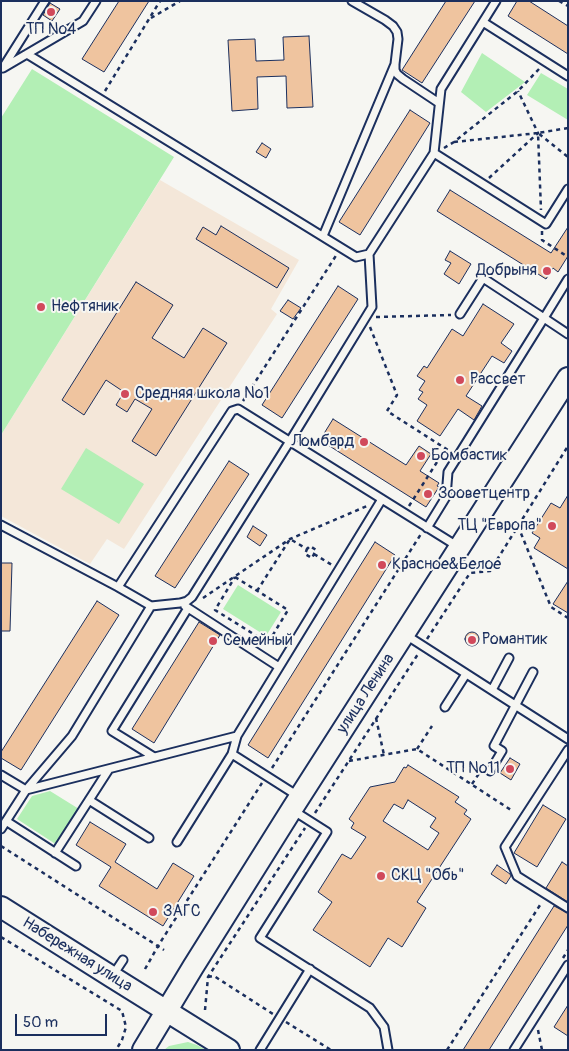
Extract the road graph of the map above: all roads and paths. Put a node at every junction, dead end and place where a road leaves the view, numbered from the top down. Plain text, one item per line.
1 (45, 1) edge
2 (160, 1) edge
3 (180, 1) edge
4 (352, 1) edge
5 (496, 1) edge
6 (559, 1) edge
7 (95, 2) edge
8 (568, 6) edge
9 (150, 18) junction
10 (483, 22) junction
11 (27, 54) junction
12 (544, 61) junction
13 (395, 64) junction
14 (2, 69) edge
15 (568, 76) edge
16 (518, 92) junction
17 (100, 99) junction
18 (440, 103) junction
19 (568, 128) edge
20 (538, 133) junction
21 (454, 142) junction
22 (434, 154) junction
23 (568, 157) edge
24 (483, 184) junction
25 (568, 189) edge
26 (541, 220) junction
27 (323, 236) junction
28 (341, 247) junction
29 (370, 254) junction
30 (568, 257) edge
31 (568, 279) edge
32 (460, 314) joint
33 (366, 317) junction
34 (544, 318) junction
35 (568, 334) edge
36 (568, 378) edge
37 (238, 409) junction
38 (290, 441) junction
39 (568, 446) edge
40 (446, 448) junction
41 (458, 456) junction
42 (382, 499) junction
43 (405, 513) junction
44 (1, 525) edge
45 (518, 526) junction
46 (427, 527) junction
47 (290, 539) junction
48 (459, 547) junction
49 (339, 569) junction
50 (236, 577) junction
51 (118, 587) junction
52 (257, 591) junction
53 (180, 603) junction
54 (151, 606) junction
55 (188, 608) junction
56 (568, 618) edge
57 (404, 634) junction
58 (422, 646) junction
59 (509, 658) dead end
60 (279, 667) junction
61 (533, 672) dead end
62 (466, 674) junction
63 (492, 690) junction
64 (516, 706) junction
65 (446, 707) dead end
66 (376, 718) junction
67 (432, 726) dead end
68 (237, 736) junction
69 (568, 739) edge
70 (417, 749) junction
71 (568, 750) edge
72 (232, 754) junction
73 (384, 755) junction
74 (154, 757) junction
75 (349, 761) junction
76 (109, 769) junction
77 (490, 771) dead end
78 (1, 775) edge
79 (266, 776) junction
80 (26, 790) junction
81 (89, 800) junction
82 (296, 803) junction
83 (511, 810) dead end
84 (6, 821) junction
85 (310, 821) junction
86 (1, 829) edge
87 (149, 838) dead end
88 (177, 842) dead end
89 (1, 846) edge
90 (55, 853) junction
91 (76, 866) dead end
92 (565, 906) edge
93 (1, 907) edge
94 (1, 937) edge
95 (158, 946) junction
96 (164, 950) dead end
97 (123, 960) dead end
98 (568, 965) edge
99 (145, 969) dead end
100 (310, 969) junction
101 (112, 977) junction
102 (208, 977) junction
103 (205, 1010) dead end
104 (166, 1011) junction
105 (280, 1018) junction
106 (116, 1050) edge
107 (143, 1050) edge
108 (229, 1050) edge
109 (260, 1050) edge
110 (332, 1050) edge
111 (388, 1050) edge
112 (447, 1050) edge
113 (514, 1050) edge

1 - 14 lane
2 - 9 path
3 - 9 path
4 - 13 lane
5 - 10 lane
6 - 8 path
7 - 11 lane
9 - 17 path
10 - 12 lane
10 - 18 lane
11 - 14 lane
11 - 17 lane
12 - 15 lane
12 - 16 path
13 - 18 lane
13 - 27 lane
16 - 20 path
16 - 21 path
17 - 27 lane
18 - 22 lane
19 - 20 path
20 - 21 path
20 - 23 path
20 - 24 path
20 - 26 path
21 - 22 path
22 - 24 lane
22 - 29 lane
24 - 26 lane
25 - 26 lane
26 - 30 path
27 - 28 lane
28 - 29 lane
28 - 37 path
29 - 33 lane
31 - 34 lane
32 - 33 path
32 - 34 lane
33 - 38 lane
33 - 40 path
34 - 35 lane
34 - 41 lane
36 - 48 main road, улица Ленина
37 - 38 lane
37 - 51 lane
38 - 42 lane
38 - 53 lane
39 - 45 path
40 - 41 path
40 - 43 path
41 - 46 lane
42 - 43 lane
42 - 47 path
42 - 49 lane
43 - 46 lane
44 - 51 lane
45 - 56 path
45 - 58 path
46 - 48 lane
46 - 79 path
47 - 49 path
47 - 50 path
47 - 52 path
48 - 57 main road, улица Ленина
49 - 60 lane
50 - 52 path
50 - 52 path
50 - 55 path
51 - 54 lane
53 - 54 lane
53 - 55 lane
54 - 80 lane
55 - 60 lane
55 - 74 lane
57 - 58 lane
57 - 82 main road, улица Ленина
58 - 62 lane
58 - 66 path
59 - 63 lane
60 - 68 lane
61 - 64 lane
62 - 63 lane
62 - 65 lane
63 - 64 lane
64 - 69 lane
64 - 77 lane
66 - 73 path
66 - 75 path
67 - 70 path
68 - 72 lane
68 - 74 lane
70 - 73 path
70 - 83 path
71 - 92 lane
72 - 79 lane
72 - 88 lane
73 - 75 path
74 - 76 lane
75 - 85 path
76 - 80 lane
76 - 81 lane
78 - 80 lane
79 - 82 lane
79 - 95 path
80 - 84 lane
81 - 87 lane
81 - 90 lane
82 - 85 lane
82 - 104 main road, улица Ленина
84 - 86 lane
84 - 90 lane
85 - 100 lane
85 - 102 path
89 - 95 path
90 - 91 lane
92 - 112 path
93 - 101 main road, Набережная улица
94 - 106 path
95 - 96 path
95 - 99 path
97 - 101 lane
98 - 113 lane
100 - 105 lane
100 - 111 lane
101 - 104 main road, Набережная улица
102 - 103 path
102 - 105 path
104 - 107 main road
104 - 108 main road, Набережная улица
105 - 109 lane
105 - 110 path

